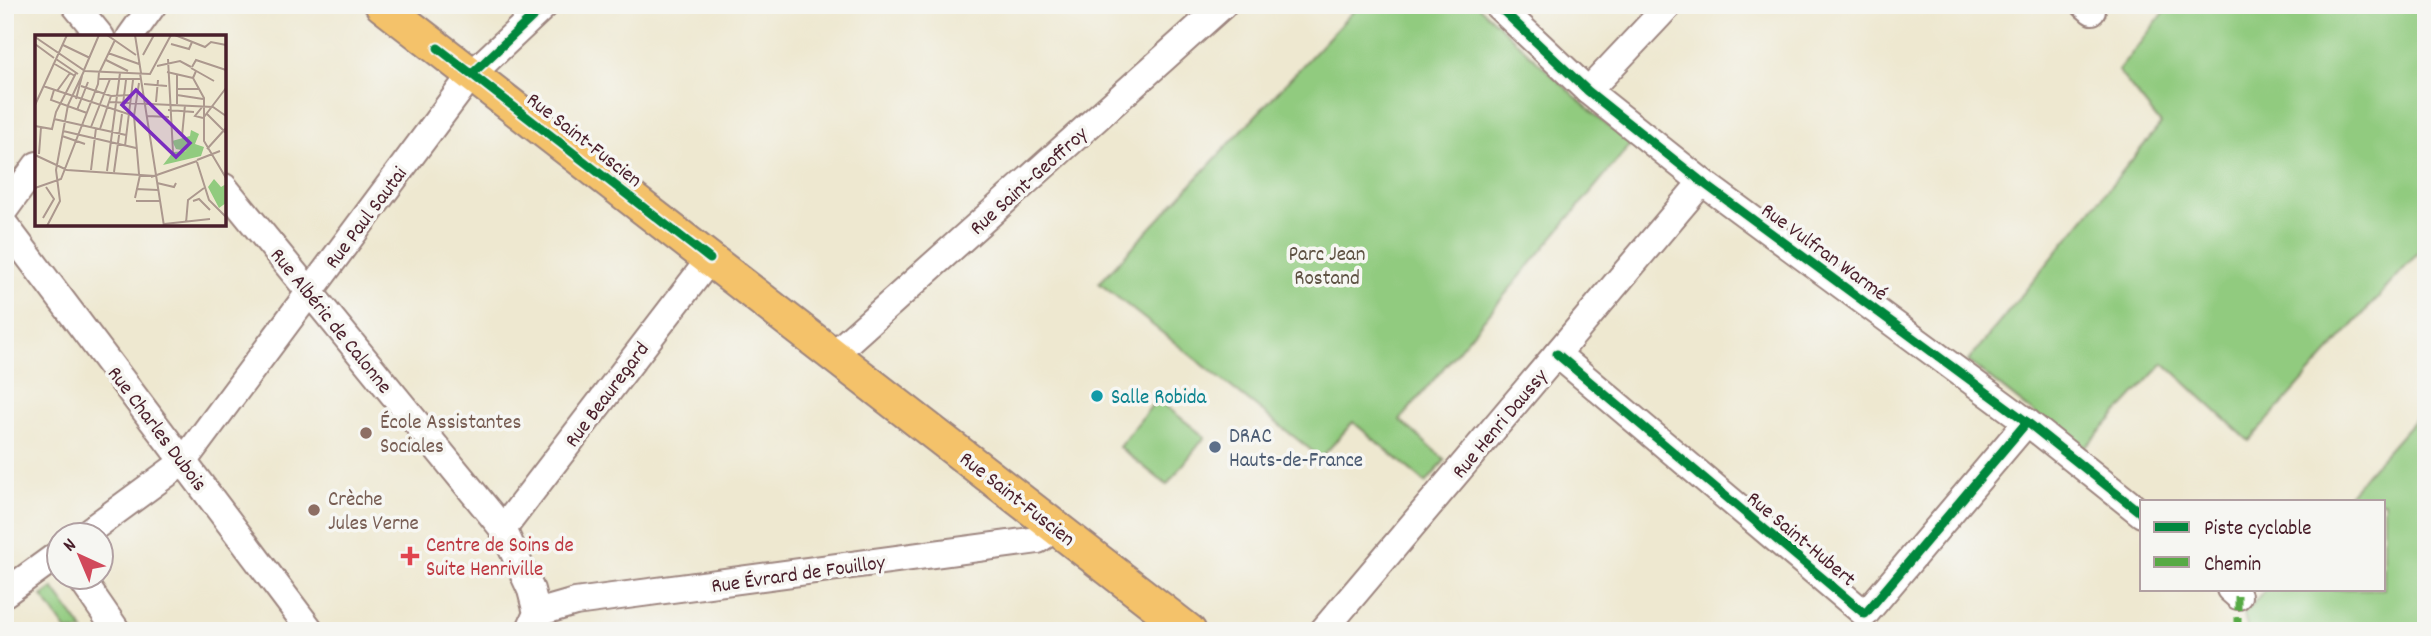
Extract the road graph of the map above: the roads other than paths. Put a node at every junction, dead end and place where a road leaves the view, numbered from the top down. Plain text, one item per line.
1 (75, 5) edge
2 (153, 5) edge
3 (382, 5) edge
4 (545, 5) edge
5 (1223, 5) edge
6 (1497, 5) edge
7 (1669, 5) edge
8 (99, 35) edge
9 (131, 35) edge
10 (472, 74) junction
11 (1588, 90) junction
12 (35, 168) edge
13 (1702, 182) junction
14 (226, 189) edge
15 (5, 209) edge
16 (5, 225) edge
17 (710, 259) junction
18 (310, 292) junction
19 (1557, 354) junction
20 (834, 355) junction
21 (2027, 422) junction
22 (183, 462) junction
23 (2140, 512) edge
24 (104, 520) edge
25 (1056, 527) junction
26 (503, 529) junction
27 (46, 563) edge
28 (89, 590) edge
29 (5, 593) edge
30 (533, 622) edge
31 (1858, 622) edge
32 (117, 631) edge
33 (311, 631) edge
34 (1189, 631) edge
35 (1323, 631) edge

1 - 8 street
2 - 9 street
3 - 10 main road, Rue Saint-Fuscien
4 - 10 street, Rue Paul Sautai
5 - 20 street, Rue Saint-Geoffroy
6 - 11 street, Rue Vulfran Warmé
7 - 11 street
10 - 17 main road, Rue Saint-Fuscien
10 - 18 street, Rue Paul Sautai
11 - 13 street, Rue Vulfran Warmé
12 - 15 street
13 - 19 street, Rue Henri Daussy
13 - 21 street, Rue Vulfran Warmé
14 - 18 street, Rue Albéric de Calonne
16 - 22 street, Rue Charles Dubois
17 - 20 main road, Rue Saint-Fuscien
17 - 26 street, Rue Beauregard
18 - 22 street, Rue Paul Sautai
18 - 26 street, Rue Albéric de Calonne
19 - 31 street, Rue Saint-Hubert
19 - 35 street, Rue Henri Daussy
20 - 25 main road, Rue Saint-Fuscien
21 - 23 street, Rue Vulfran Warmé
21 - 31 street, Rue Saint-Hubert
22 - 24 street, Rue Paul Sautai
22 - 33 street, Rue Charles Dubois
25 - 30 street, Rue Évrard de Fouilloy
25 - 34 main road, Rue Saint-Fuscien
26 - 30 street, Rue Albéric de Calonne
27 - 29 street
28 - 32 street

